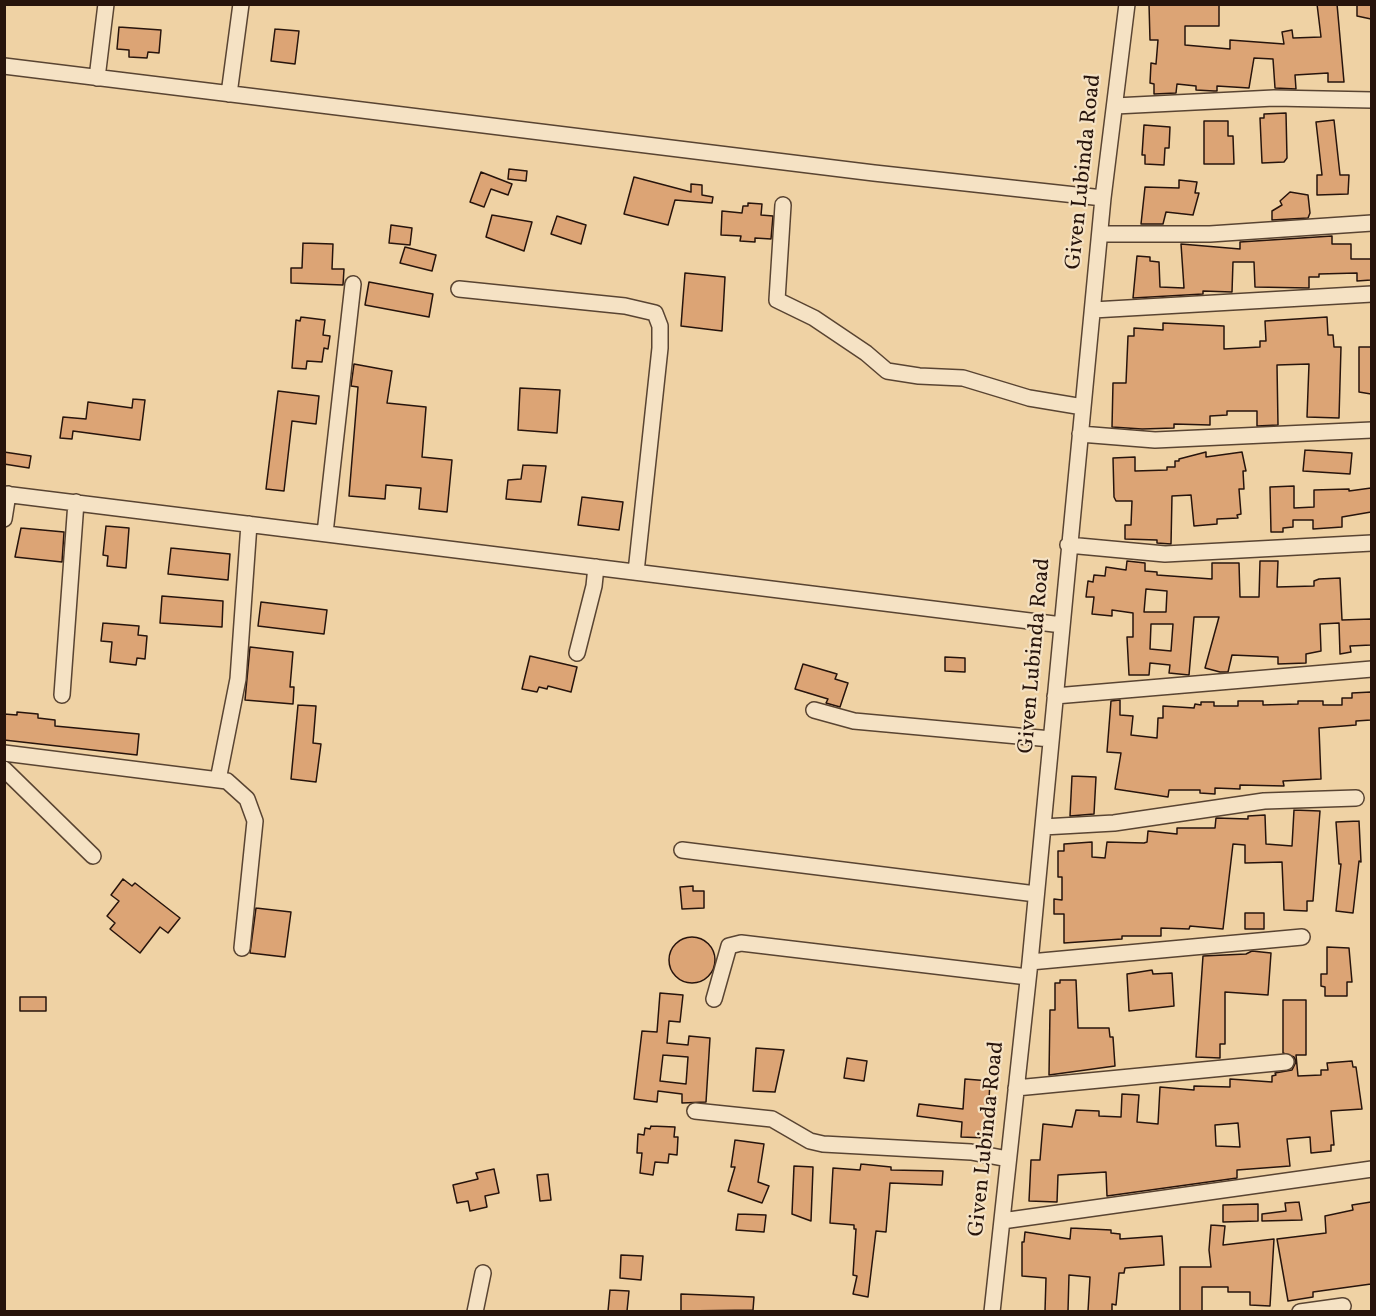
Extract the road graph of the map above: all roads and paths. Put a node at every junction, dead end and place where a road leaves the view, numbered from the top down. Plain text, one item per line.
1 (106, 4) edge
2 (241, 4) edge
3 (1127, 4) edge
4 (4, 66) edge
5 (98, 78) junction
6 (229, 94) junction
7 (1371, 100) edge
8 (1115, 106) junction
9 (1103, 198) junction
10 (783, 205) dead end
11 (1371, 223) edge
12 (1101, 234) junction
13 (353, 284) dead end
14 (459, 289) dead end
15 (1371, 294) edge
16 (1093, 310) junction
17 (1083, 406) junction
18 (1371, 430) edge
19 (1080, 434) junction
20 (6, 494) edge
21 (76, 502) junction
22 (4, 519) edge
23 (249, 524) junction
24 (325, 534) junction
25 (1371, 543) edge
26 (1068, 545) junction
27 (596, 567) junction
28 (636, 572) junction
29 (1062, 625) junction
30 (577, 653) dead end
31 (1371, 669) edge
32 (62, 695) dead end
33 (1055, 696) junction
34 (814, 710) dead end
35 (1051, 739) junction
36 (4, 753) edge
37 (4, 769) edge
38 (223, 781) junction
39 (1356, 798) dead end
40 (1043, 827) junction
41 (682, 850) dead end
42 (93, 856) dead end
43 (1036, 894) junction
44 (1302, 937) dead end
45 (242, 948) dead end
46 (1029, 969) junction
47 (714, 999) dead end
48 (1286, 1062) dead end
49 (1016, 1088) junction
50 (695, 1111) dead end
51 (1008, 1159) junction
52 (1371, 1169) edge
53 (1002, 1221) junction
54 (483, 1273) dead end
55 (1343, 1306) dead end
56 (475, 1311) edge
57 (992, 1311) edge
58 (1300, 1311) edge

1 - 5 street
2 - 6 street
3 - 8 street, Given Lubinda Road
4 - 5 street
5 - 6 street
6 - 9 street
7 - 8 street
8 - 9 street, Given Lubinda Road
9 - 12 street, Given Lubinda Road
10 - 17 street
11 - 12 street
12 - 16 street, Given Lubinda Road
13 - 24 street
14 - 28 street
15 - 16 street
16 - 17 street, Given Lubinda Road
17 - 19 street, Given Lubinda Road
18 - 19 street
19 - 26 street, Given Lubinda Road
20 - 21 street
20 - 22 street
21 - 23 street
21 - 32 street
23 - 24 street
23 - 38 street
24 - 27 street
25 - 26 street
26 - 29 street, Given Lubinda Road
27 - 28 street
27 - 30 street
28 - 29 street
29 - 33 street, Given Lubinda Road
31 - 33 street
33 - 35 street, Given Lubinda Road
34 - 35 street
35 - 40 street, Given Lubinda Road
36 - 38 street
37 - 42 street
38 - 45 street
39 - 40 street
40 - 43 street, Given Lubinda Road
41 - 43 street
43 - 46 street, Given Lubinda Road
44 - 46 street
46 - 47 street
46 - 49 street, Given Lubinda Road
48 - 49 street
49 - 51 street, Given Lubinda Road
50 - 51 street
51 - 53 street, Given Lubinda Road
52 - 53 street
53 - 57 street, Given Lubinda Road
54 - 56 street
55 - 58 street

